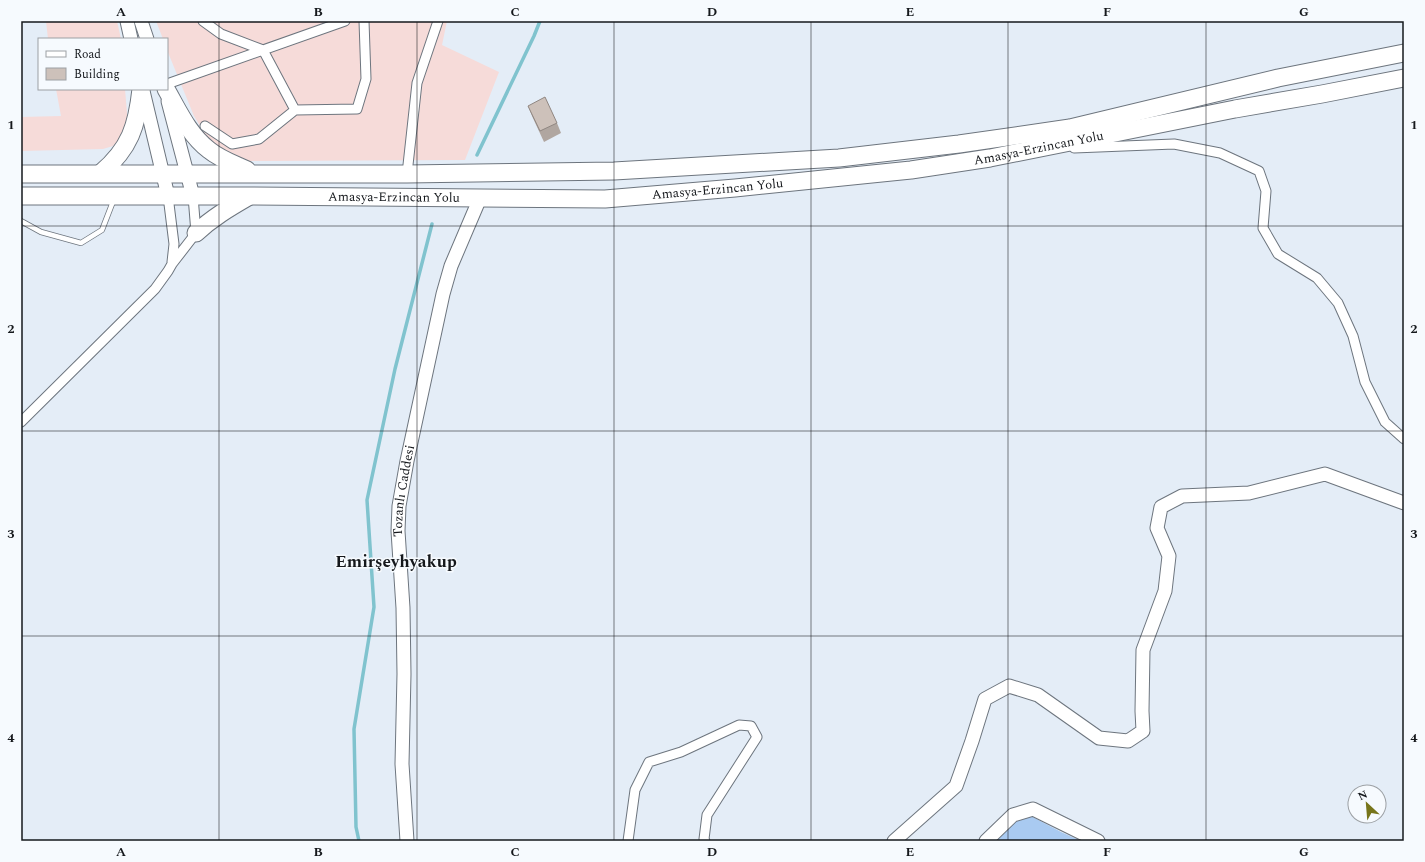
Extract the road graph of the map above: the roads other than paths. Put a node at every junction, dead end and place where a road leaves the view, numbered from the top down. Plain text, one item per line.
1 (127, 21) edge
2 (141, 21) edge
3 (203, 21) edge
4 (345, 21) edge
5 (364, 21) edge
6 (438, 21) edge
7 (131, 38) edge
8 (147, 38) edge
9 (263, 50) junction
10 (1404, 52) edge
11 (1404, 78) edge
12 (168, 84) edge
13 (142, 90) edge
14 (142, 90) edge
15 (166, 90) edge
16 (167, 90) edge
17 (295, 110) junction
18 (205, 126) dead end
19 (1039, 148) junction
20 (101, 173) junction
21 (161, 173) junction
22 (187, 173) junction
23 (255, 173) junction
24 (21, 174) edge
25 (407, 174) junction
26 (21, 196) edge
27 (115, 196) junction
28 (168, 196) junction
29 (193, 196) junction
30 (250, 196) junction
31 (480, 198) junction
32 (21, 221) edge
33 (196, 233) junction
34 (172, 264) junction
35 (21, 422) edge
36 (1404, 439) edge
37 (1404, 503) edge
38 (407, 841) edge
39 (628, 841) edge
40 (705, 841) edge
41 (894, 841) edge
42 (986, 841) edge
43 (1098, 841) edge

1 - 7 street
2 - 8 street
3 - 9 street
4 - 9 street
5 - 17 street
6 - 25 street
9 - 12 street
9 - 17 street
10 - 25 highway
11 - 19 highway, Amasya-Erzincan Yolu
13 - 21 street
14 - 20 highway
15 - 22 street
16 - 23 highway
17 - 18 street
19 - 31 highway, Amasya-Erzincan Yolu
19 - 36 street
20 - 21 highway
20 - 24 highway
21 - 22 highway
21 - 28 street
22 - 23 highway
22 - 29 street
23 - 25 highway
26 - 27 highway, Amasya-Erzincan Yolu
27 - 28 highway, Amasya-Erzincan Yolu
27 - 32 lane
28 - 29 highway, Amasya-Erzincan Yolu
28 - 34 street
29 - 30 highway, Amasya-Erzincan Yolu
29 - 33 street
30 - 31 highway, Amasya-Erzincan Yolu
30 - 33 highway
31 - 38 street, Tozanlı Caddesi
33 - 34 street
34 - 35 street
37 - 41 street
39 - 40 street
42 - 43 street

